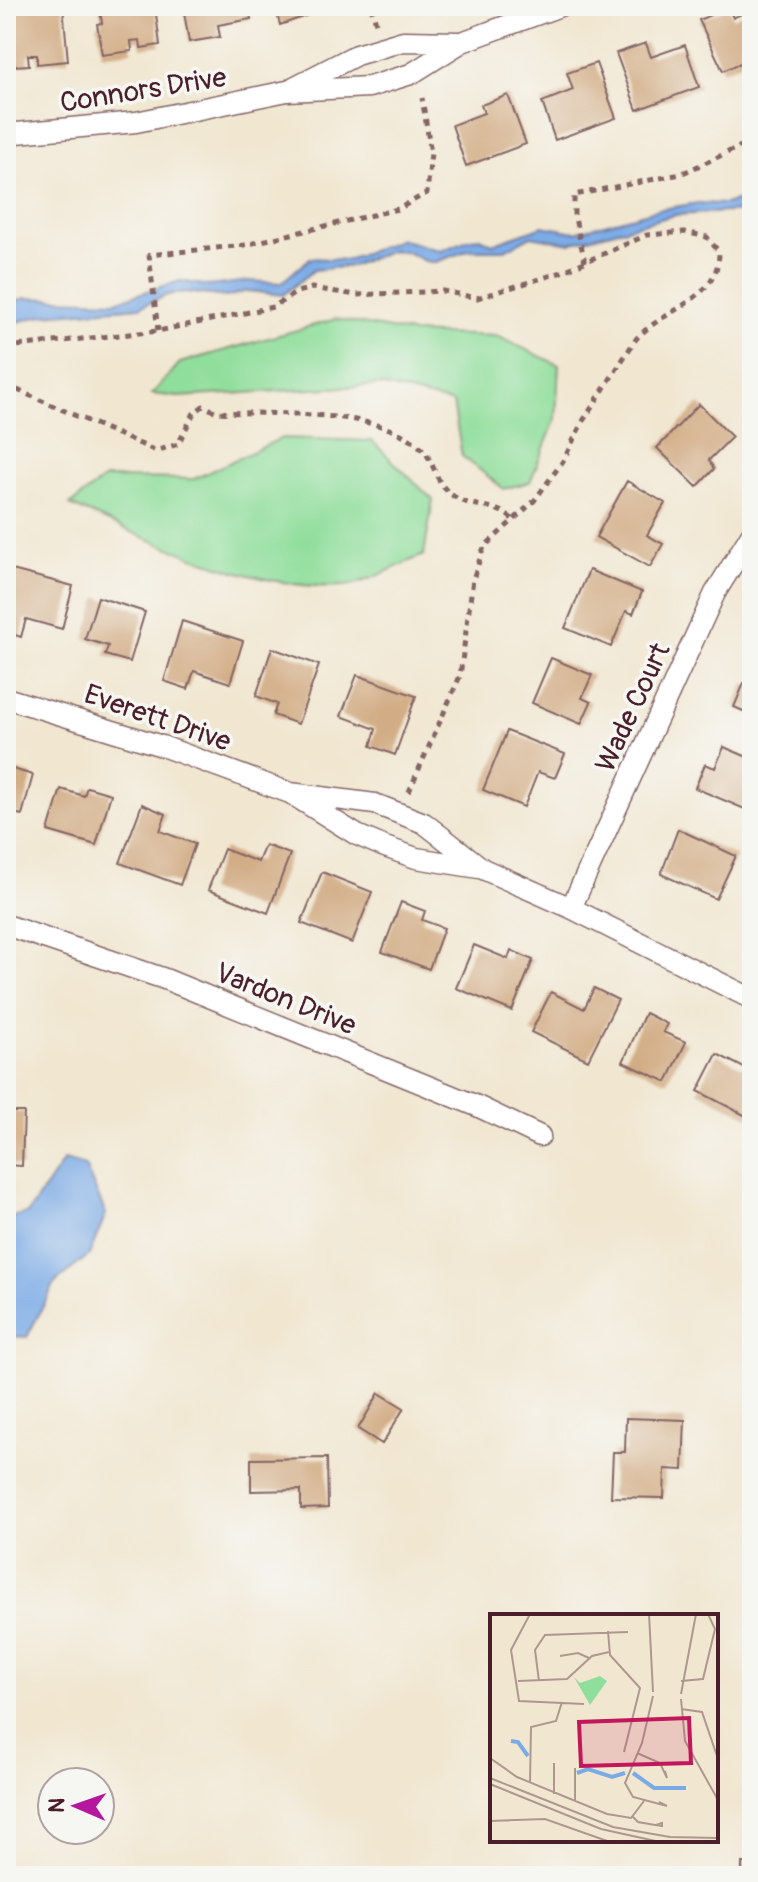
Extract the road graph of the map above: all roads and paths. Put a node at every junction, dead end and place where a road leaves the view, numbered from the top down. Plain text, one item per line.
1 (371, 6) edge
2 (560, 6) edge
3 (379, 31) dead end
4 (462, 42) junction
5 (287, 91) junction
6 (422, 98) dead end
7 (6, 134) edge
8 (752, 141) edge
9 (585, 262) junction
10 (158, 331) junction
11 (6, 347) edge
12 (6, 385) edge
13 (512, 519) junction
14 (752, 533) edge
15 (6, 698) edge
16 (290, 793) junction
17 (400, 813) junction
18 (483, 869) junction
19 (571, 908) junction
20 (6, 925) edge
21 (752, 999) edge
22 (540, 1136) dead end

1 - 3 path
2 - 4 street, Connors Drive
4 - 5 street, Connors Drive
4 - 5 street, Connors Drive
5 - 7 street, Connors Drive
6 - 10 path
8 - 9 path
9 - 10 path
9 - 13 path
10 - 11 path
12 - 13 path
13 - 17 path
14 - 19 street, Wade Court
15 - 16 street, Everett Drive
16 - 17 street, Everett Drive
16 - 18 street, Everett Drive
17 - 18 street, Everett Drive
18 - 19 street, Everett Drive
19 - 21 street, Everett Drive
20 - 22 street, Vardon Drive

